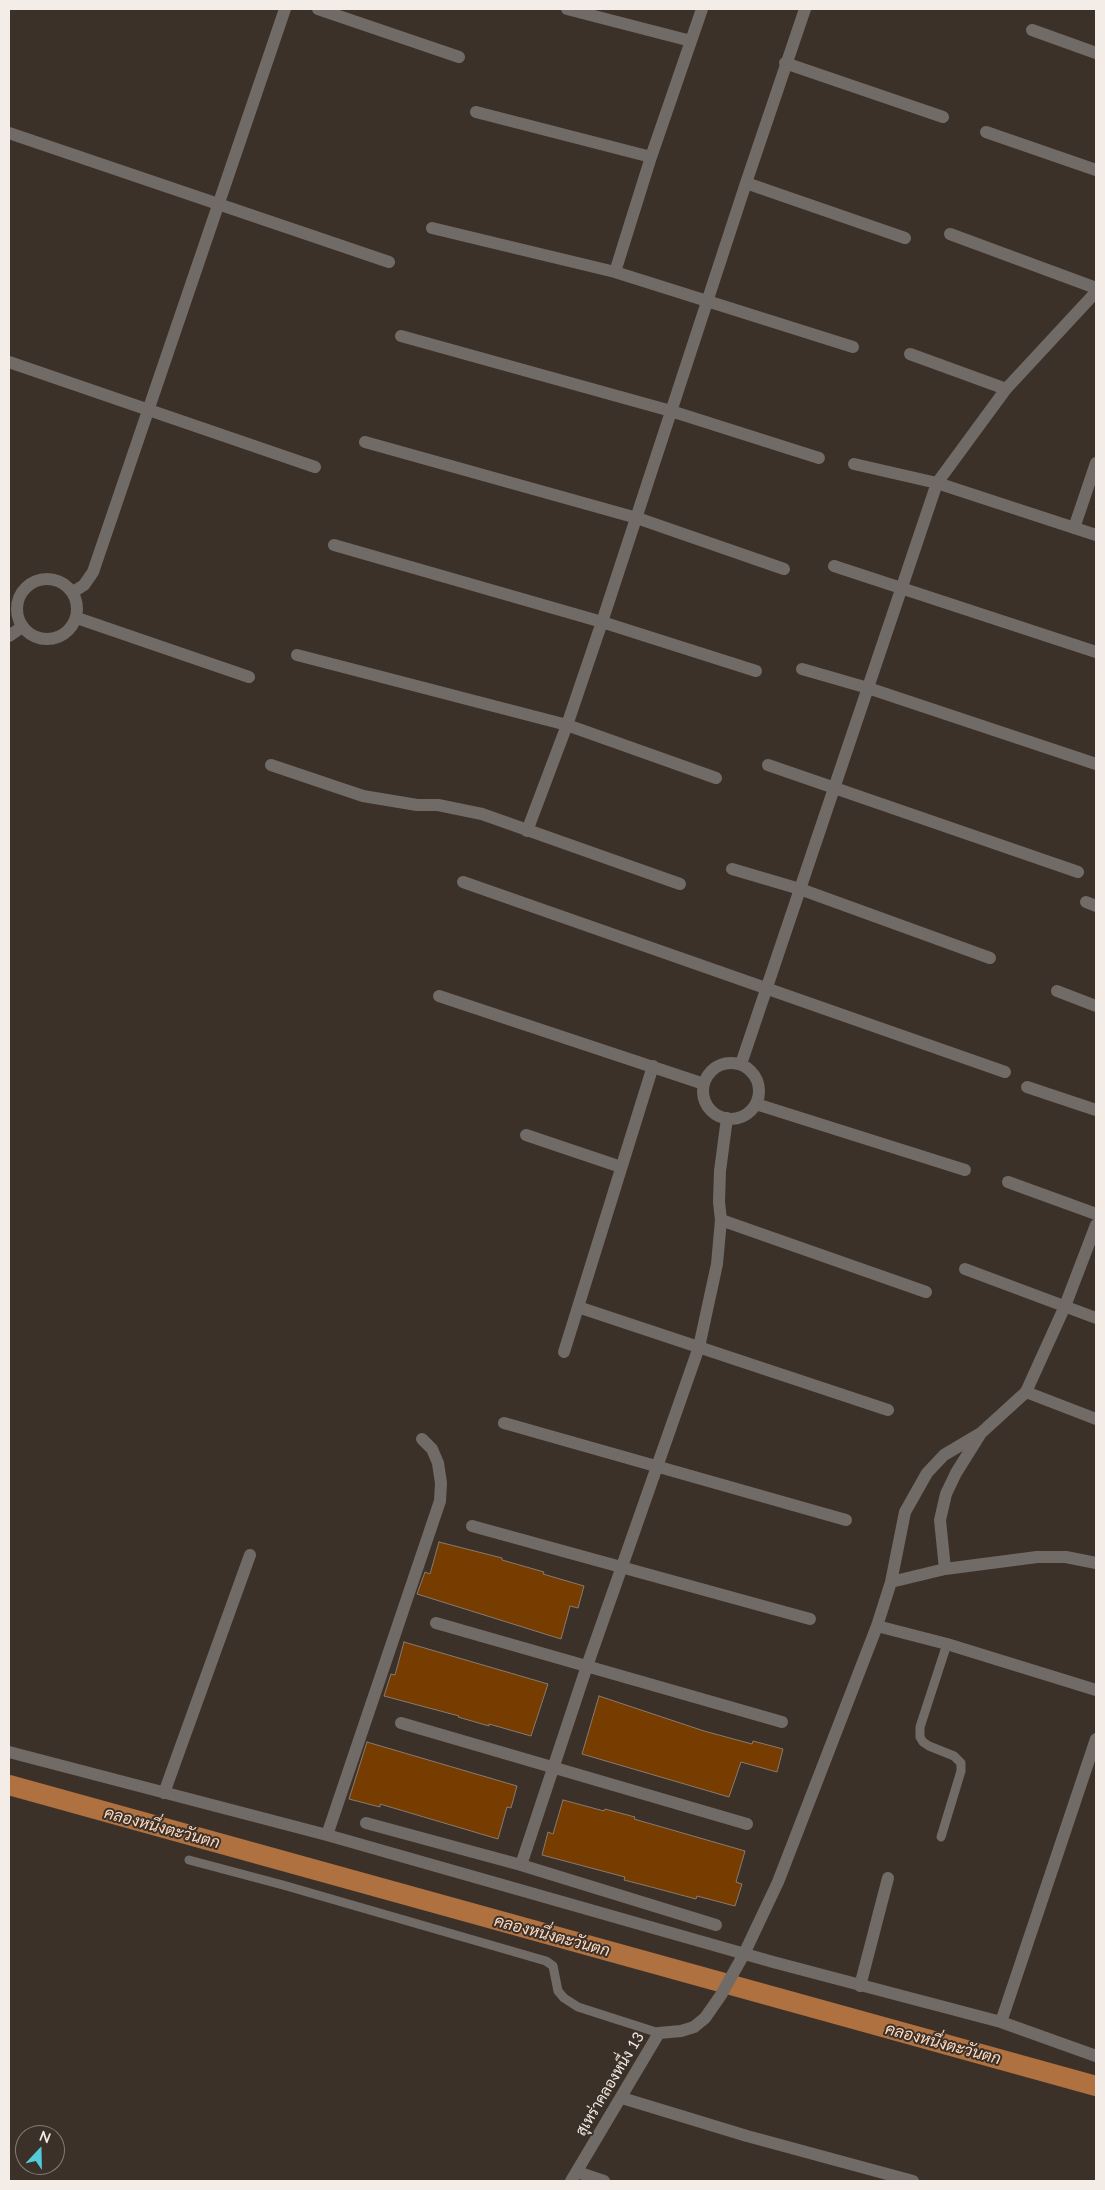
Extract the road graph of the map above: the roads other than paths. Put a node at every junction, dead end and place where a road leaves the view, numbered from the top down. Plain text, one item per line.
1 (285, 9) edge
2 (318, 9) edge
3 (566, 9) edge
4 (702, 9) edge
5 (805, 9) edge
6 (1032, 30) dead end
7 (691, 41) junction
8 (1096, 53) edge
9 (458, 57) dead end
10 (786, 63) junction
11 (476, 112) dead end
12 (944, 117) dead end
13 (9, 132) edge
14 (986, 132) dead end
15 (651, 157) junction
16 (1096, 170) edge
17 (746, 183) junction
18 (218, 205) junction
19 (432, 228) dead end
20 (950, 234) dead end
21 (904, 238) dead end
22 (389, 262) dead end
23 (615, 272) junction
24 (1096, 288) edge
25 (1096, 292) edge
26 (708, 300) junction
27 (401, 336) dead end
28 (853, 347) dead end
29 (910, 354) dead end
30 (9, 362) edge
31 (1006, 389) junction
32 (150, 410) junction
33 (671, 411) junction
34 (366, 442) dead end
35 (819, 458) dead end
36 (1096, 463) edge
37 (854, 464) dead end
38 (315, 468) dead end
39 (937, 483) junction
40 (637, 518) junction
41 (1074, 528) junction
42 (1096, 536) edge
43 (334, 545) dead end
44 (834, 566) dead end
45 (784, 569) dead end
46 (902, 588) junction
47 (73, 592) junction
48 (14, 596) edge
49 (77, 618) junction
50 (602, 622) junction
51 (22, 627) junction
52 (9, 636) edge
53 (1096, 652) edge
54 (297, 655) dead end
55 (802, 669) dead end
56 (756, 671) dead end
57 (249, 677) dead end
58 (868, 688) junction
59 (567, 726) junction
60 (1096, 764) edge
61 (271, 765) dead end
62 (768, 765) dead end
63 (716, 778) dead end
64 (834, 789) junction
65 (527, 831) junction
66 (732, 869) dead end
67 (1078, 872) dead end
68 (463, 882) dead end
69 (680, 884) dead end
70 (800, 889) junction
71 (990, 958) dead end
72 (766, 989) junction
73 (1057, 991) dead end
74 (439, 996) dead end
75 (1096, 1006) edge
76 (741, 1064) junction
77 (653, 1066) junction
78 (1005, 1072) dead end
79 (704, 1084) junction
80 (1027, 1086) dead end
81 (756, 1104) junction
82 (1096, 1110) edge
83 (727, 1118) junction
84 (526, 1135) dead end
85 (621, 1167) junction
86 (965, 1170) dead end
87 (1008, 1182) dead end
88 (1096, 1214) edge
89 (721, 1220) junction
90 (1096, 1225) edge
91 (965, 1269) dead end
92 (926, 1292) dead end
93 (1065, 1306) junction
94 (578, 1307) junction
95 (1096, 1318) edge
96 (699, 1347) junction
97 (564, 1352) dead end
98 (1026, 1392) junction
99 (888, 1410) dead end
100 (1096, 1419) edge
101 (504, 1423) dead end
102 (981, 1433) junction
103 (422, 1439) dead end
104 (657, 1465) junction
105 (846, 1520) dead end
106 (472, 1526) dead end
107 (250, 1555) dead end
108 (1096, 1563) edge
109 (623, 1566) junction
110 (945, 1569) junction
111 (890, 1582) junction
112 (810, 1619) dead end
113 (436, 1623) dead end
114 (876, 1626) junction
115 (947, 1644) junction
116 (587, 1666) junction
117 (1096, 1690) edge
118 (782, 1722) dead end
119 (401, 1723) dead end
120 (1096, 1739) edge
121 (9, 1752) edge
122 (554, 1767) junction
123 (164, 1793) junction
124 (366, 1823) dead end
125 (747, 1824) dead end
126 (327, 1836) junction
127 (941, 1837) dead end
128 (190, 1860) dead end
129 (521, 1866) junction
130 (888, 1878) dead end
131 (716, 1925) dead end
132 (742, 1958) junction
133 (860, 1986) junction
134 (1001, 2022) junction
135 (659, 2034) junction
136 (1096, 2056) edge
137 (622, 2098) junction
138 (574, 2177) edge
139 (604, 2181) edge
140 (913, 2181) edge

1 - 18 street
2 - 9 street
3 - 7 street
4 - 7 street
5 - 10 street
6 - 8 street
7 - 15 street
10 - 12 street
10 - 17 street
11 - 15 street
13 - 18 street
14 - 16 street
15 - 23 street
17 - 21 street
17 - 26 street
18 - 22 street
18 - 32 street
19 - 23 street
20 - 24 street
23 - 26 street
25 - 31 street
26 - 28 street
26 - 33 street
27 - 33 street
29 - 31 street
30 - 32 street
31 - 39 street
32 - 38 street
32 - 47 street
33 - 35 street
33 - 40 street
34 - 40 street
36 - 41 street
37 - 39 street
39 - 41 street
39 - 46 street
40 - 45 street
40 - 50 street
41 - 42 street
43 - 50 street
44 - 46 street
46 - 53 street
46 - 58 street
47 - 48 street
47 - 49 street
48 - 51 street
49 - 51 street
49 - 57 street
50 - 56 street
50 - 59 street
51 - 52 street
54 - 59 street
55 - 58 street
58 - 60 street
58 - 64 street
59 - 63 street
59 - 65 street
61 - 65 street
62 - 64 street
64 - 67 street
64 - 70 street
65 - 69 street
66 - 70 street
68 - 72 street
70 - 71 street
70 - 72 street
72 - 76 street
72 - 78 street
73 - 75 street
74 - 77 street
76 - 79 street
76 - 81 street
77 - 79 street
77 - 85 street
79 - 83 street
80 - 82 street
81 - 83 street
81 - 86 street
83 - 89 street
84 - 85 street
85 - 94 street
87 - 88 street
89 - 92 street
89 - 96 street
90 - 93 street
91 - 93 street
93 - 95 street
93 - 98 street
94 - 96 street
94 - 97 street
96 - 99 street
96 - 104 street
98 - 100 street
98 - 102 street
101 - 104 street
102 - 110 street
102 - 111 street, สุเหร่าคลองหนึ่ง 13
103 - 126 street
104 - 105 street
104 - 109 street
106 - 109 street
107 - 123 street
108 - 110 street
109 - 112 street
109 - 116 street
110 - 111 street
111 - 114 street, สุเหร่าคลองหนึ่ง 13
113 - 116 street
114 - 115 street
114 - 132 street, สุเหร่าคลองหนึ่ง 13
115 - 117 street
115 - 127 lane
116 - 118 street
116 - 122 street
119 - 122 street
120 - 134 street
121 - 123 street
122 - 125 street
122 - 129 street
123 - 126 street
124 - 129 street
126 - 132 street
128 - 135 lane
129 - 131 street
130 - 133 street
132 - 133 street
132 - 135 street, สุเหร่าคลองหนึ่ง 13
133 - 134 street
134 - 136 street
135 - 137 street, สุเหร่าคลองหนึ่ง 13
137 - 138 street, สุเหร่าคลองหนึ่ง 13
137 - 140 street
138 - 139 street

